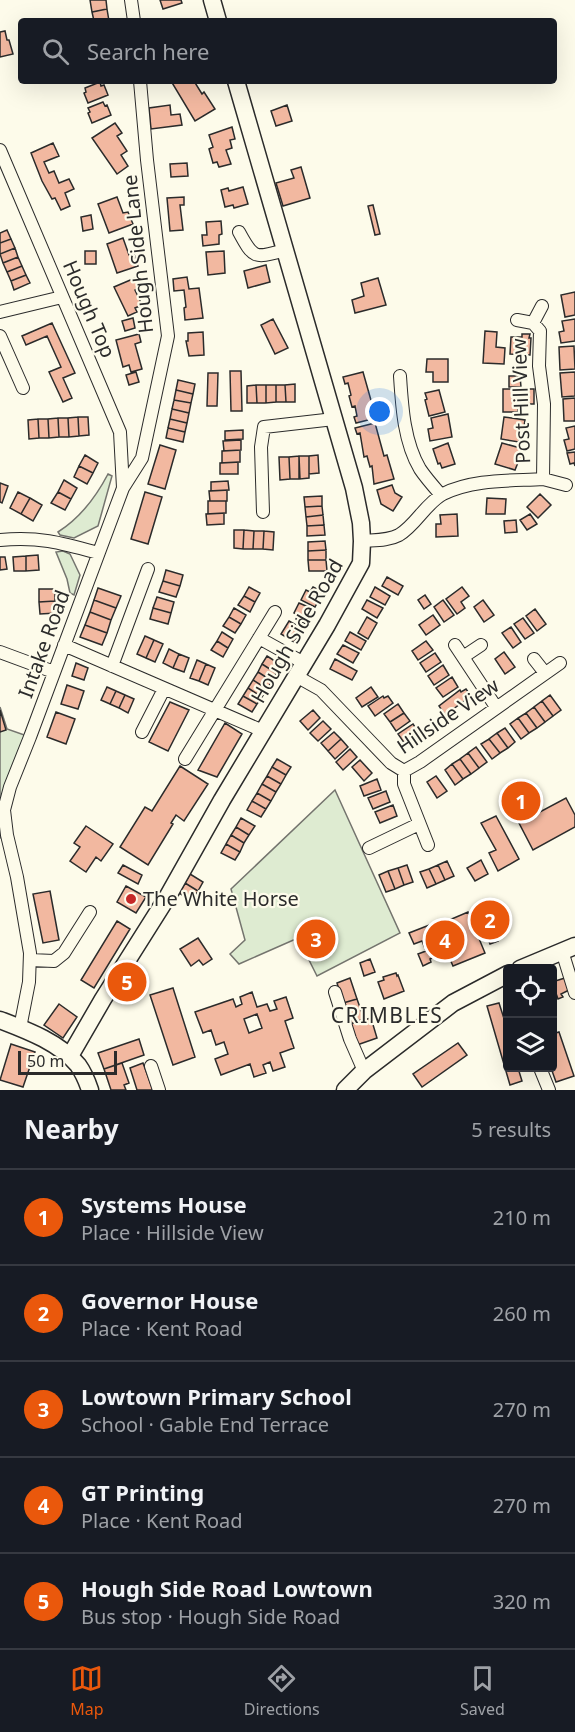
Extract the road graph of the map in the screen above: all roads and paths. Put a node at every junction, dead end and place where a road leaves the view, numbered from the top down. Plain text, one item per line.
1 (131, 0) edge
2 (212, 0) edge
3 (134, 18) edge
4 (217, 18) edge
5 (140, 84) edge
6 (237, 84) edge
7 (0, 150) edge
8 (239, 232) dead end
9 (285, 250) junction
10 (62, 297) junction
11 (542, 306) dead end
12 (0, 312) edge
13 (517, 320) dead end
14 (533, 323) junction
15 (0, 336) edge
16 (400, 376) dead end
17 (23, 388) dead end
18 (334, 419) junction
19 (543, 479) junction
20 (566, 485) dead end
21 (123, 488) junction
22 (441, 495) junction
23 (263, 512) dead end
24 (0, 540) edge
25 (362, 541) junction
26 (98, 553) junction
27 (148, 569) dead end
28 (275, 612) dead end
29 (259, 638) junction
30 (64, 645) junction
31 (454, 645) dead end
32 (481, 645) dead end
33 (0, 652) edge
34 (463, 657) junction
35 (534, 659) dead end
36 (560, 663) dead end
37 (112, 666) junction
38 (300, 670) junction
39 (54, 672) junction
40 (545, 673) junction
41 (164, 688) junction
42 (496, 707) junction
43 (214, 710) junction
44 (263, 731) junction
45 (142, 732) dead end
46 (185, 759) dead end
47 (404, 771) junction
48 (419, 824) junction
49 (428, 844) dead end
50 (369, 848) dead end
51 (90, 912) dead end
52 (568, 948) edge
53 (30, 960) junction
54 (531, 964) edge
55 (503, 981) edge
56 (335, 992) dead end
57 (575, 993) edge
58 (0, 1020) edge
59 (20, 1028) junction
60 (70, 1056) junction
61 (151, 1066) dead end
62 (364, 1071) junction
63 (542, 1072) edge
64 (90, 1090) edge
65 (159, 1090) edge
66 (345, 1090) edge
67 (549, 1090) edge

1 - 3 street
2 - 4 main road
5 - 21 street, Hough Side Lane
6 - 9 main road, Hough Side Road
7 - 10 street, Hough Top
8 - 9 street
9 - 18 main road, Hough Side Road
10 - 12 street
10 - 21 street, Hough Top
11 - 14 street, Post Hill View
13 - 14 street, Post Hill View
14 - 19 street, Post Hill View
15 - 17 street
16 - 22 street
18 - 23 street
18 - 25 main road, Hough Side Road
19 - 20 street, Post Hill View
19 - 22 street, Post Hill View
21 - 26 street, Intake Road
22 - 25 street, Post Hill View
24 - 26 street
25 - 38 main road, Hough Side Road
26 - 30 street, Intake Road
27 - 37 street
28 - 29 street
29 - 38 street, Hillside View
29 - 43 street
30 - 37 street
30 - 39 street, Intake Road
31 - 34 street
32 - 34 street
33 - 39 street
34 - 42 street
35 - 40 street
36 - 40 street, Hillside View
37 - 41 street
38 - 44 main road, Hough Side Road
38 - 47 street, Hillside View
39 - 53 street, Intake Road
40 - 42 street, Hillside View
41 - 43 street
41 - 45 street
42 - 47 street, Hillside View
43 - 44 street
43 - 46 street
44 - 60 main road, Hough Side Road
47 - 48 street
48 - 49 street
48 - 50 street
51 - 53 street
52 - 54 main road
52 - 57 street
53 - 59 street, Intake Road
55 - 62 main road
56 - 62 street
58 - 59 main road
59 - 60 main road
60 - 64 main road
61 - 65 street
62 - 66 main road
63 - 67 street

